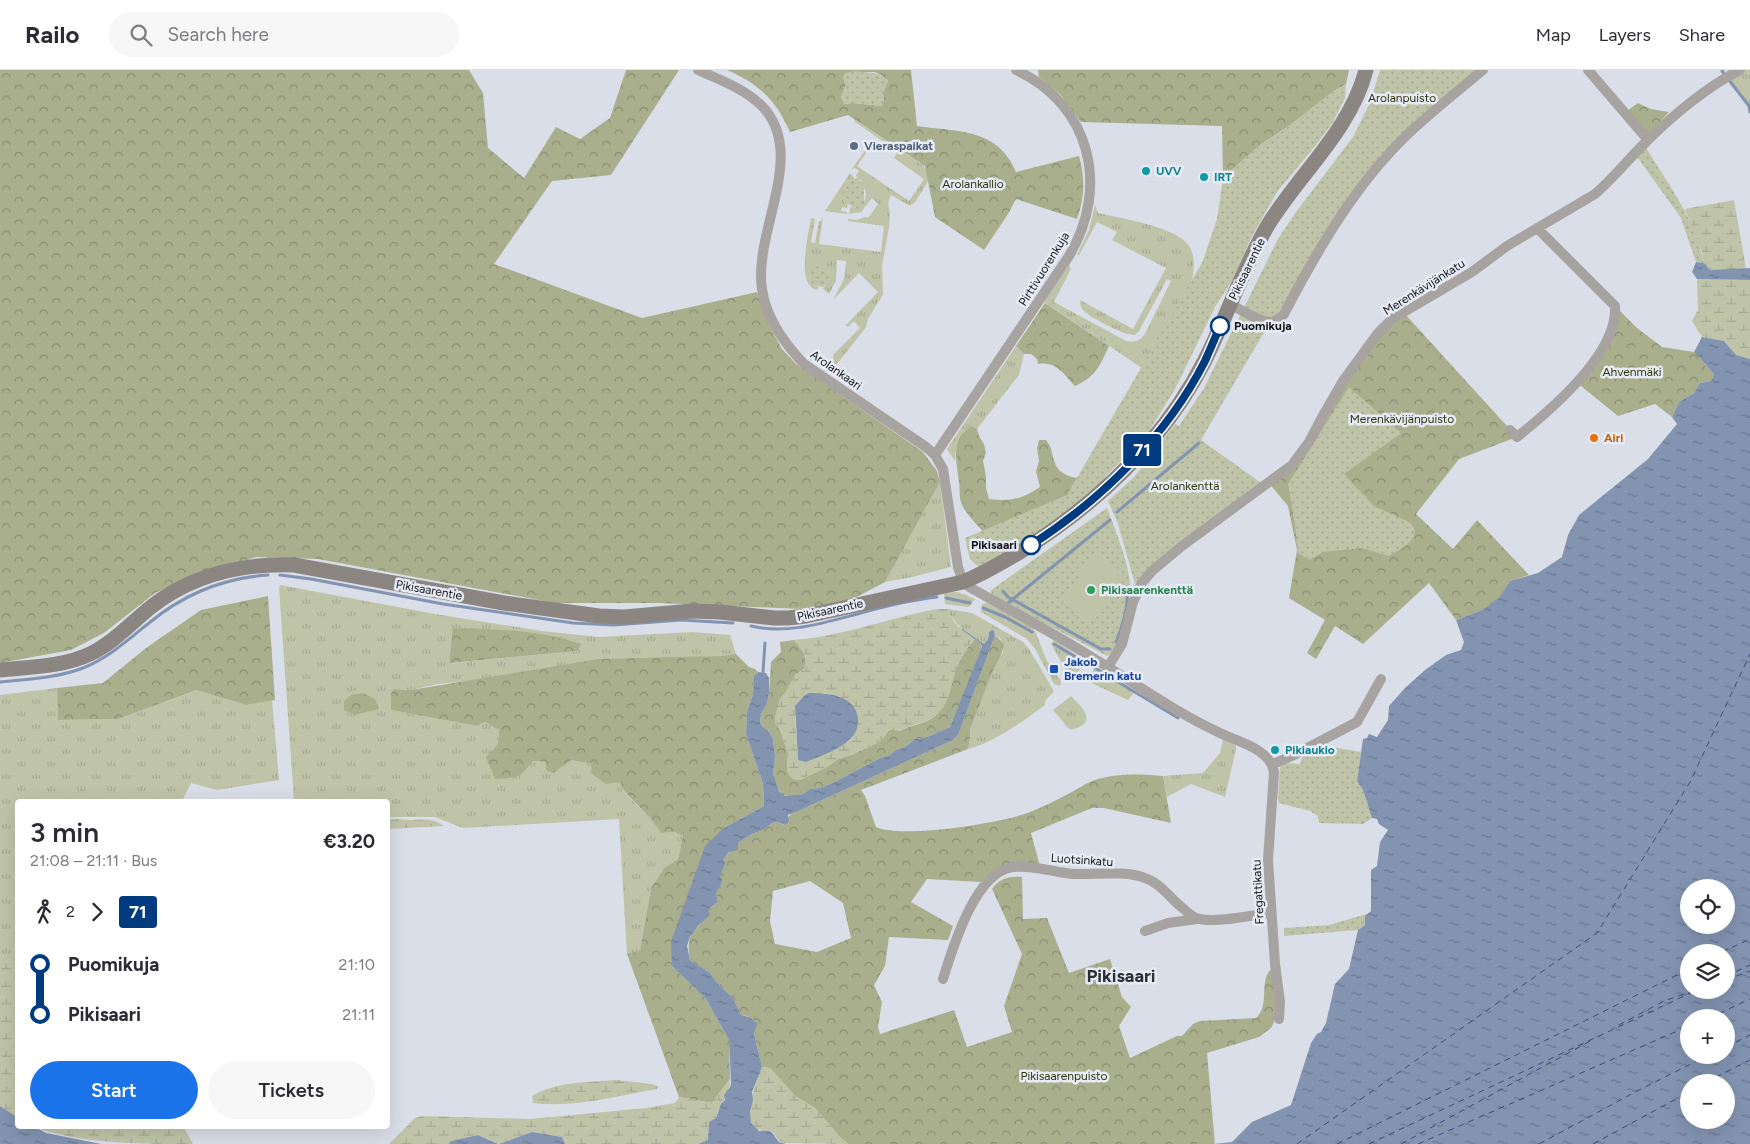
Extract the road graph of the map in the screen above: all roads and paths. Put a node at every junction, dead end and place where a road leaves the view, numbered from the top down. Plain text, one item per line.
1 (698, 70) edge
2 (1016, 70) edge
3 (1366, 70) edge
4 (1483, 70) edge
5 (1588, 70) edge
6 (1740, 70) edge
7 (1648, 140) junction
8 (1537, 228) junction
9 (1230, 304) junction
10 (1513, 433) dead end
11 (935, 455) junction
12 (963, 582) junction
13 (1108, 667) junction
14 (0, 670) edge
15 (1382, 678) dead end
16 (1272, 764) junction
17 (1271, 913) junction
18 (1200, 919) junction
19 (1145, 931) dead end
20 (942, 979) dead end
21 (1279, 1019) dead end

1 - 11 street, Arolankaari
2 - 11 street, Pirttivuorenkuja
3 - 9 street, Pikisaarentie
4 - 9 street
5 - 7 street
6 - 7 street, Merenkävijänkatu
7 - 8 street, Merenkävijänkatu
8 - 10 street
8 - 13 street, Merenkävijänkatu
9 - 12 street, Pikisaarentie
11 - 12 street
12 - 13 street
12 - 14 street, Pikisaarentie
13 - 16 street
15 - 16 street
16 - 17 street, Fregattikatu
17 - 18 street
17 - 21 street, Fregattikatu
18 - 19 street
18 - 20 street, Luotsinkatu

